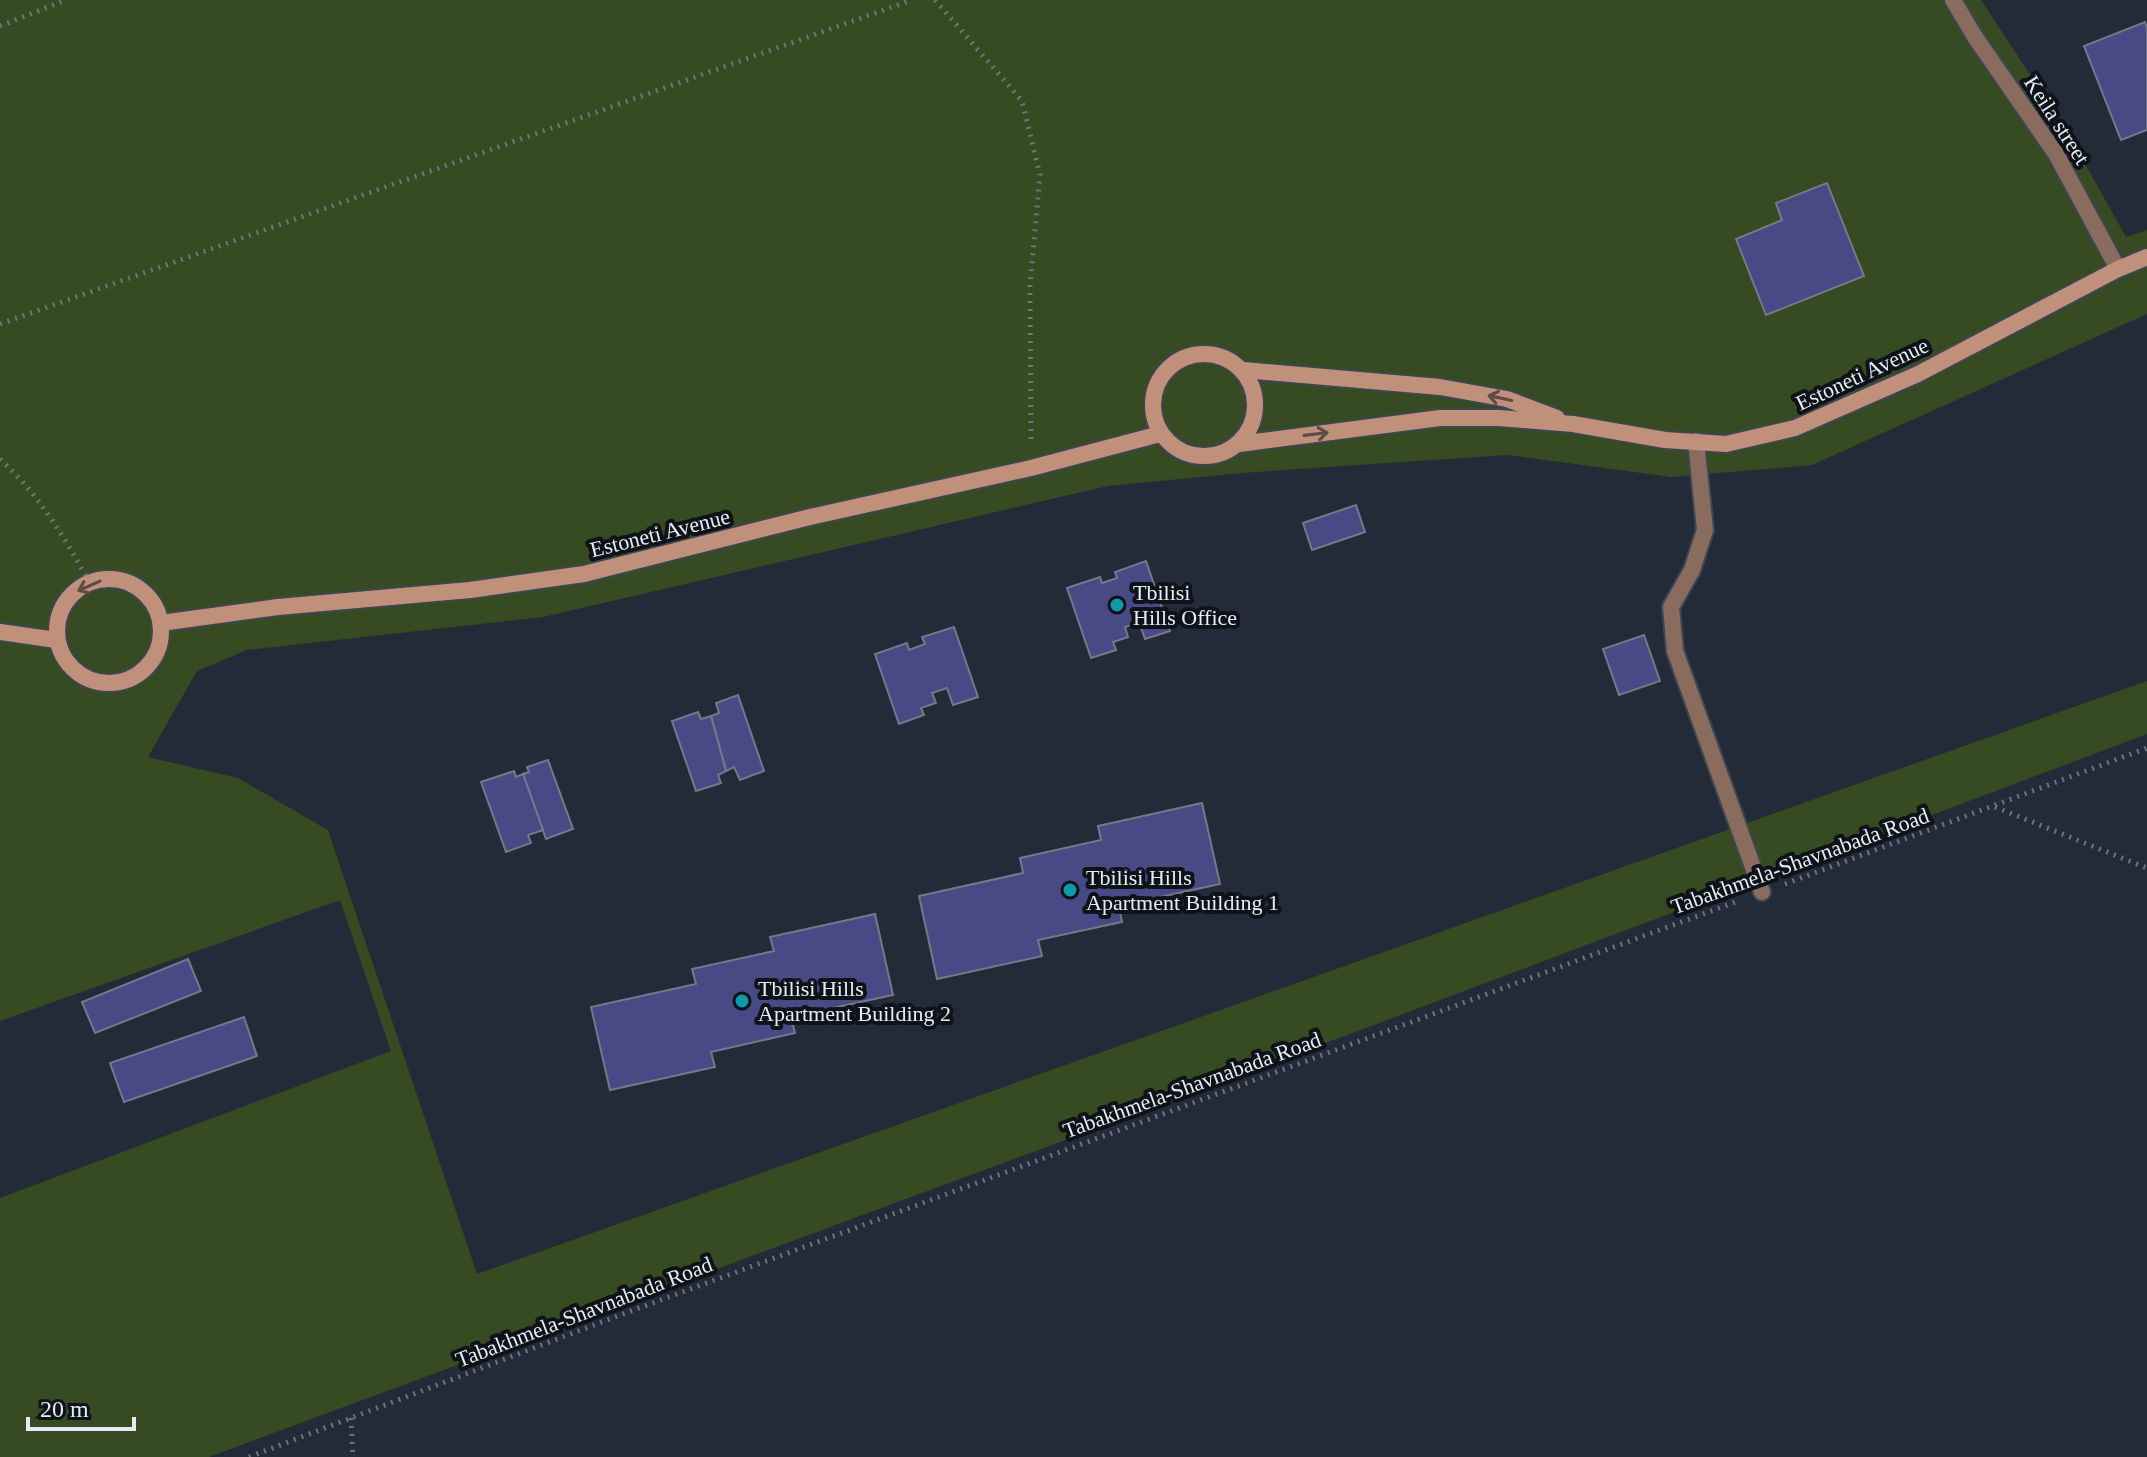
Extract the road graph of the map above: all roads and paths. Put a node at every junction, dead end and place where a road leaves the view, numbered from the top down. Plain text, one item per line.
1 (66, 0) edge
2 (912, 0) edge
3 (935, 0) edge
4 (1953, 0) edge
5 (0, 26) edge
6 (2147, 257) edge
7 (2118, 269) junction
8 (0, 324) edge
9 (1243, 370) junction
10 (1573, 424) junction
11 (1160, 434) junction
12 (1696, 441) junction
13 (1239, 444) junction
14 (0, 459) edge
15 (1031, 468) junction
16 (89, 582) junction
17 (161, 623) junction
18 (0, 632) edge
19 (56, 640) junction
20 (2147, 748) edge
21 (1994, 806) junction
22 (2147, 868) edge
23 (1762, 892) junction
24 (351, 1418) junction
25 (249, 1457) edge
26 (353, 1457) edge

1 - 5 path
2 - 8 path
3 - 15 path
4 - 7 street, Keila street
6 - 7 street, Estoneti Avenue
7 - 12 street, Estoneti Avenue
10 -> 9 street
9 - 11 street
9 - 13 street
10 - 12 street, Estoneti Avenue
13 -> 10 street
11 - 13 street
11 - 15 street, Estoneti Avenue
12 - 23 street
14 - 16 path
15 - 17 street, Estoneti Avenue
16 - 17 street
16 -> 19 street
17 - 19 street
18 - 19 street
20 - 21 path, Tabakhmela-Shavnabada Road
21 - 22 path
21 - 23 path, Tabakhmela-Shavnabada Road
23 - 24 path, Tabakhmela-Shavnabada Road
24 - 25 path, Tabakhmela-Shavnabada Road
24 - 26 path

